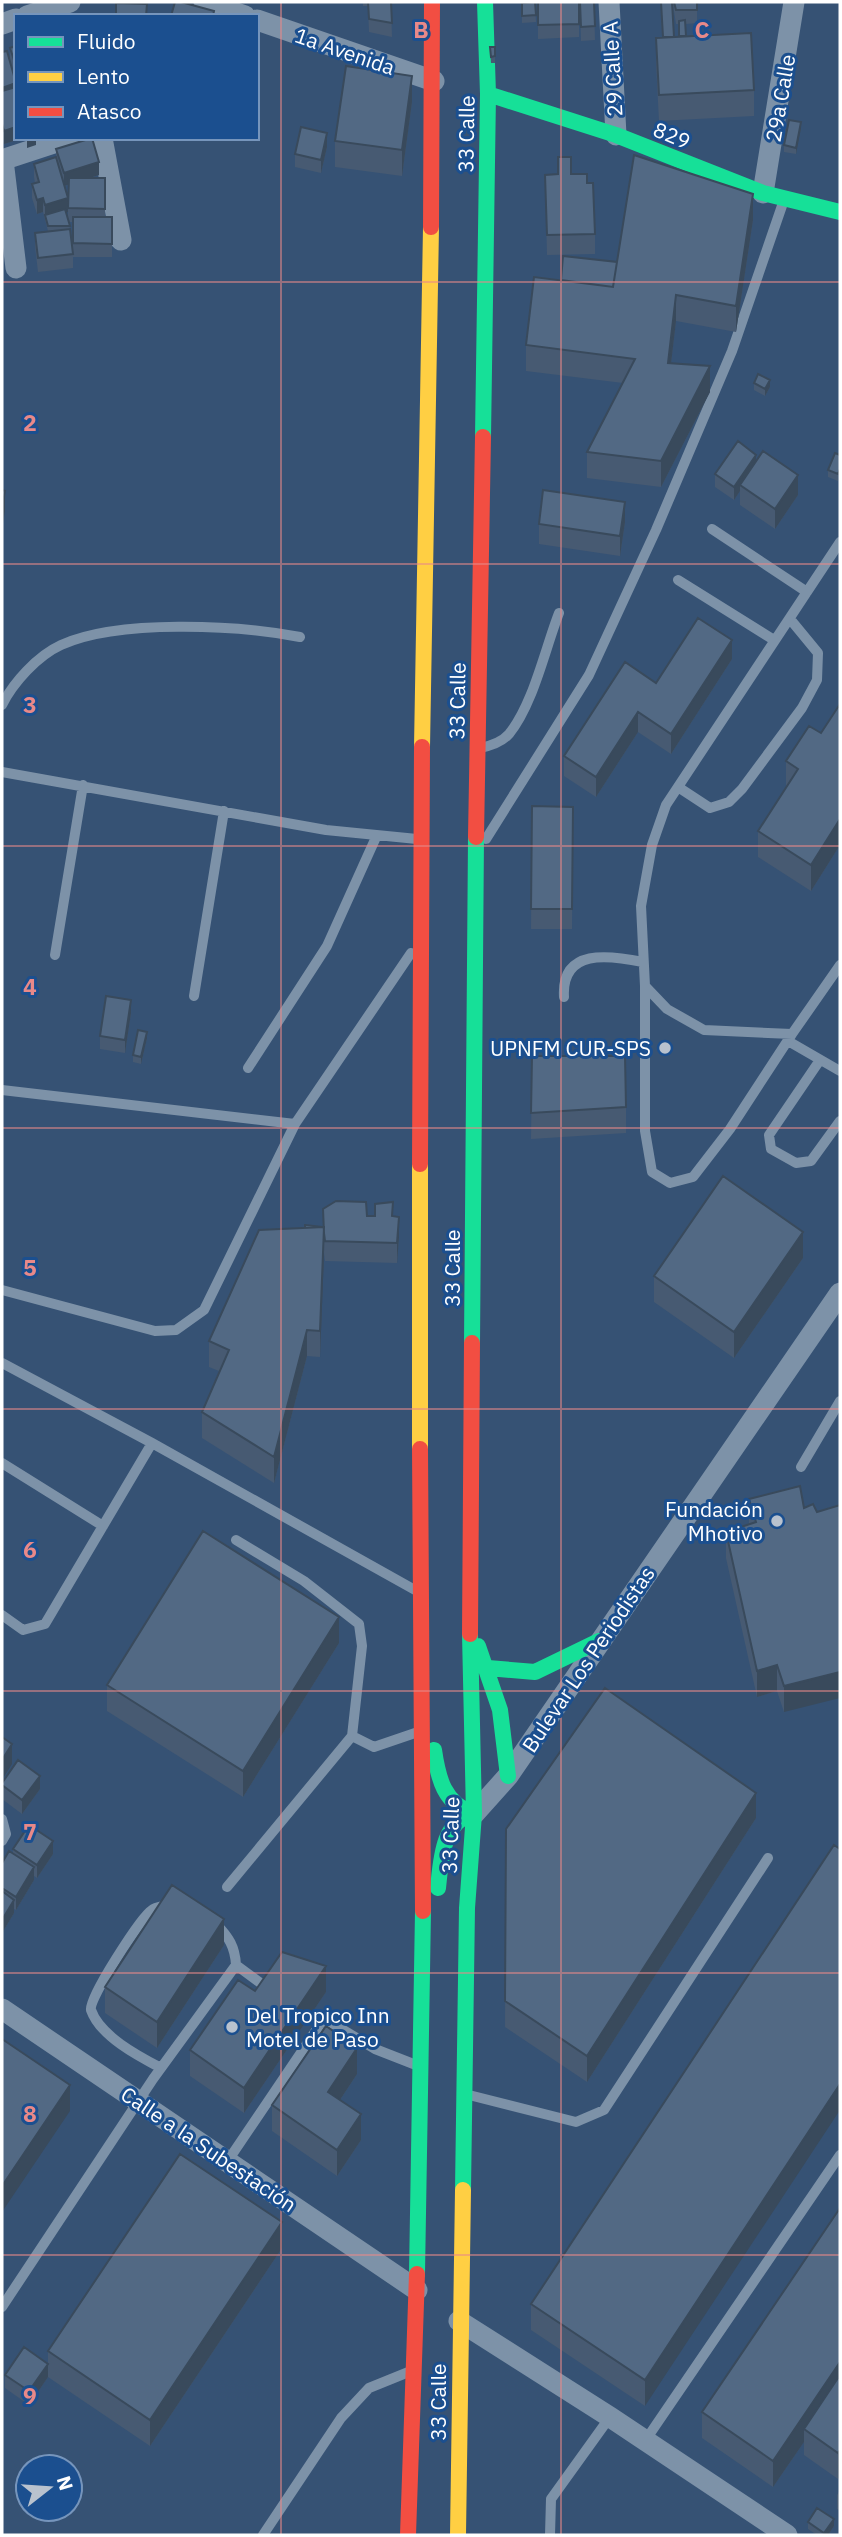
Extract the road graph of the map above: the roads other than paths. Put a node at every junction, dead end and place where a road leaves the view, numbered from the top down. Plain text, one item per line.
1 (204, 2) edge
2 (432, 2) edge
3 (485, 2) edge
4 (609, 2) edge
5 (794, 2) edge
6 (61, 6) edge
7 (34, 14) edge
8 (239, 14) edge
9 (259, 21) edge
10 (434, 81) junction
11 (488, 94) junction
12 (615, 135) junction
13 (63, 140) edge
14 (102, 140) edge
15 (2, 160) edge
16 (763, 193) junction
17 (784, 200) junction
18 (840, 212) edge
19 (121, 240) dead end
20 (16, 268) dead end
21 (712, 529) dead end
22 (840, 542) edge
23 (678, 580) dead end
24 (807, 592) junction
25 (559, 613) dead end
26 (790, 619) junction
27 (300, 638) dead end
28 (774, 640) junction
29 (2, 705) edge
30 (477, 749) junction
31 (3, 769) edge
32 (83, 785) junction
33 (678, 788) junction
34 (224, 811) junction
35 (377, 835) junction
36 (420, 839) junction
37 (476, 854) junction
38 (422, 936) junction
39 (55, 955) dead end
40 (643, 962) junction
41 (840, 965) edge
42 (645, 986) junction
43 (194, 996) dead end
44 (564, 997) dead end
45 (790, 1037) junction
46 (820, 1060) junction
47 (248, 1068) dead end
48 (840, 1071) edge
49 (2, 1090) edge
50 (840, 1121) edge
51 (295, 1124) junction
52 (2, 1290) edge
53 (840, 1293) edge
54 (2, 1363) edge
55 (840, 1401) edge
56 (152, 1443) junction
57 (2, 1463) edge
58 (801, 1467) dead end
59 (103, 1526) junction
60 (236, 1540) dead end
61 (420, 1593) junction
62 (2, 1615) edge
63 (470, 1630) junction
64 (599, 1641) junction
65 (488, 1668) junction
66 (427, 1729) junction
67 (352, 1737) junction
68 (508, 1776) junction
69 (474, 1814) junction
70 (2, 1819) edge
71 (2, 1841) edge
72 (768, 1858) dead end
73 (227, 1887) dead end
74 (177, 1902) edge
75 (209, 1918) edge
76 (236, 1965) junction
77 (272, 1992) edge
78 (421, 2006) junction
79 (2, 2009) edge
80 (310, 2016) dead end
81 (321, 2023) junction
82 (420, 2067) junction
83 (161, 2068) junction
84 (464, 2094) junction
85 (139, 2102) junction
86 (840, 2155) edge
87 (227, 2162) junction
88 (417, 2290) junction
89 (2, 2307) edge
90 (459, 2321) junction
91 (414, 2370) junction
92 (610, 2417) junction
93 (645, 2441) junction
94 (263, 2535) edge
95 (408, 2535) edge
96 (458, 2535) edge
97 (550, 2535) edge
98 (787, 2535) edge

1 - 8 street
2 - 10 main road, 33 Calle
3 - 11 main road, 33 Calle
4 - 12 street, 29 Calle A
5 - 16 street, 29a Calle
6 - 7 street
9 - 10 street, 1a Avenida
10 - 36 main road, 33 Calle
11 - 12 main road, 829
11 - 30 main road, 33 Calle
12 - 16 main road, 829
13 - 15 street
14 - 19 street
15 - 20 street
16 - 17 main road, 829
17 - 18 main road, 829
17 - 37 lane
21 - 24 lane
22 - 24 lane
23 - 28 lane
24 - 26 lane
25 - 30 lane
26 - 28 lane
26 - 33 lane
27 - 29 lane
28 - 33 lane
30 - 37 main road, 33 Calle
31 - 32 lane
32 - 34 lane
32 - 39 lane
33 - 40 lane
34 - 35 lane
34 - 43 lane
35 - 36 lane
35 - 47 lane
36 - 38 main road, 33 Calle
37 - 63 main road, 33 Calle
38 - 51 lane
38 - 61 main road, 33 Calle
40 - 42 lane
40 - 44 lane
41 - 45 lane
42 - 45 lane
42 - 45 lane
45 - 46 lane
46 - 48 lane
46 - 50 lane
49 - 51 lane
51 - 52 lane
53 - 64 street, Bulevar Los Periodistas
54 - 56 lane
55 - 58 lane
56 - 59 lane
56 - 61 lane
57 - 59 lane
59 - 62 lane
60 - 67 lane
61 - 66 main road, 33 Calle
63 - 65 main road
63 - 69 main road, 33 Calle
64 - 65 main road
64 - 68 street, Bulevar Los Periodistas
65 - 68 main road
66 - 67 lane
66 - 69 main road
66 - 78 main road, 33 Calle
67 - 73 lane
68 - 69 street, Bulevar Los Periodistas
69 - 78 main road
69 - 84 main road, 33 Calle
70 - 71 lane
72 - 84 lane
74 - 83 lane
75 - 76 lane
76 - 77 lane
76 - 83 lane
78 - 82 main road, 33 Calle
79 - 85 street, Calle a la Subestación
80 - 81 lane
81 - 82 lane
81 - 87 lane
82 - 88 main road, 33 Calle
83 - 85 lane
84 - 90 main road, 33 Calle
85 - 87 street, Calle a la Subestación
85 - 89 lane
86 - 93 lane
87 - 88 street, Calle a la Subestación
88 - 91 main road, 33 Calle
90 - 92 street
90 - 96 main road, 33 Calle
91 - 94 lane
91 - 95 main road, 33 Calle
92 - 93 street
92 - 97 lane
93 - 98 street

